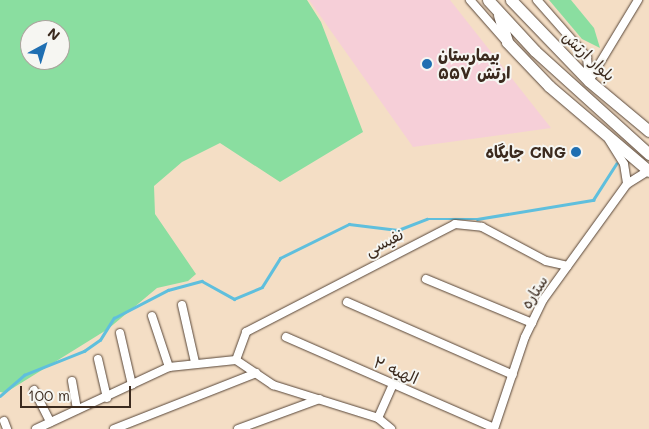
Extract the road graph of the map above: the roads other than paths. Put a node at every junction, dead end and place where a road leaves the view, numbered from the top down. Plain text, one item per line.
1 (470, 0) edge
2 (488, 0) edge
3 (512, 0) edge
4 (537, 0) edge
5 (638, 0) edge
6 (499, 13) junction
7 (507, 42) junction
8 (589, 80) junction
9 (649, 131) edge
10 (624, 132) junction
11 (604, 134) junction
12 (649, 154) edge
13 (649, 163) edge
14 (649, 171) edge
15 (626, 184) junction
16 (567, 266) junction
17 (426, 279) dead end
18 (347, 302) dead end
19 (182, 304) dead end
20 (152, 316) dead end
21 (532, 323) junction
22 (120, 333) dead end
23 (286, 337) dead end
24 (98, 359) dead end
25 (236, 360) junction
26 (195, 362) junction
27 (169, 367) junction
28 (256, 372) junction
29 (513, 375) junction
30 (72, 381) dead end
31 (132, 384) junction
32 (393, 384) junction
33 (34, 390) dead end
34 (107, 398) junction
35 (320, 400) junction
36 (77, 410) junction
37 (378, 418) junction
38 (50, 422) junction
39 (494, 428) edge
40 (36, 429) edge
41 (114, 429) edge
42 (238, 429) edge
43 (391, 429) edge

1 - 7 street
2 - 6 highway, بلوار ارتش
3 - 8 highway, بلوار ارتش
4 - 8 street
5 - 8 street
6 - 7 highway
6 - 10 highway, بلوار ارتش
7 - 11 highway
8 - 9 highway, بلوار ارتش
10 - 12 highway
10 - 13 highway
11 - 14 highway
11 - 15 street
14 - 15 street
15 - 16 street, ستاره
16 - 21 street, ستاره
16 - 25 street, نفیسی
17 - 21 street
18 - 29 street
19 - 26 street
20 - 27 street
21 - 29 street, ستاره
22 - 31 street
23 - 32 street, الهیه ۲
24 - 34 street
25 - 26 street
25 - 28 street
26 - 27 street
27 - 31 street
28 - 35 street
28 - 41 street
29 - 39 street, ستاره
30 - 36 street
31 - 34 street
32 - 37 street
32 - 39 street, الهیه ۲
33 - 38 street
34 - 36 street
35 - 37 street
35 - 42 street
36 - 38 street
37 - 43 street
38 - 40 street

